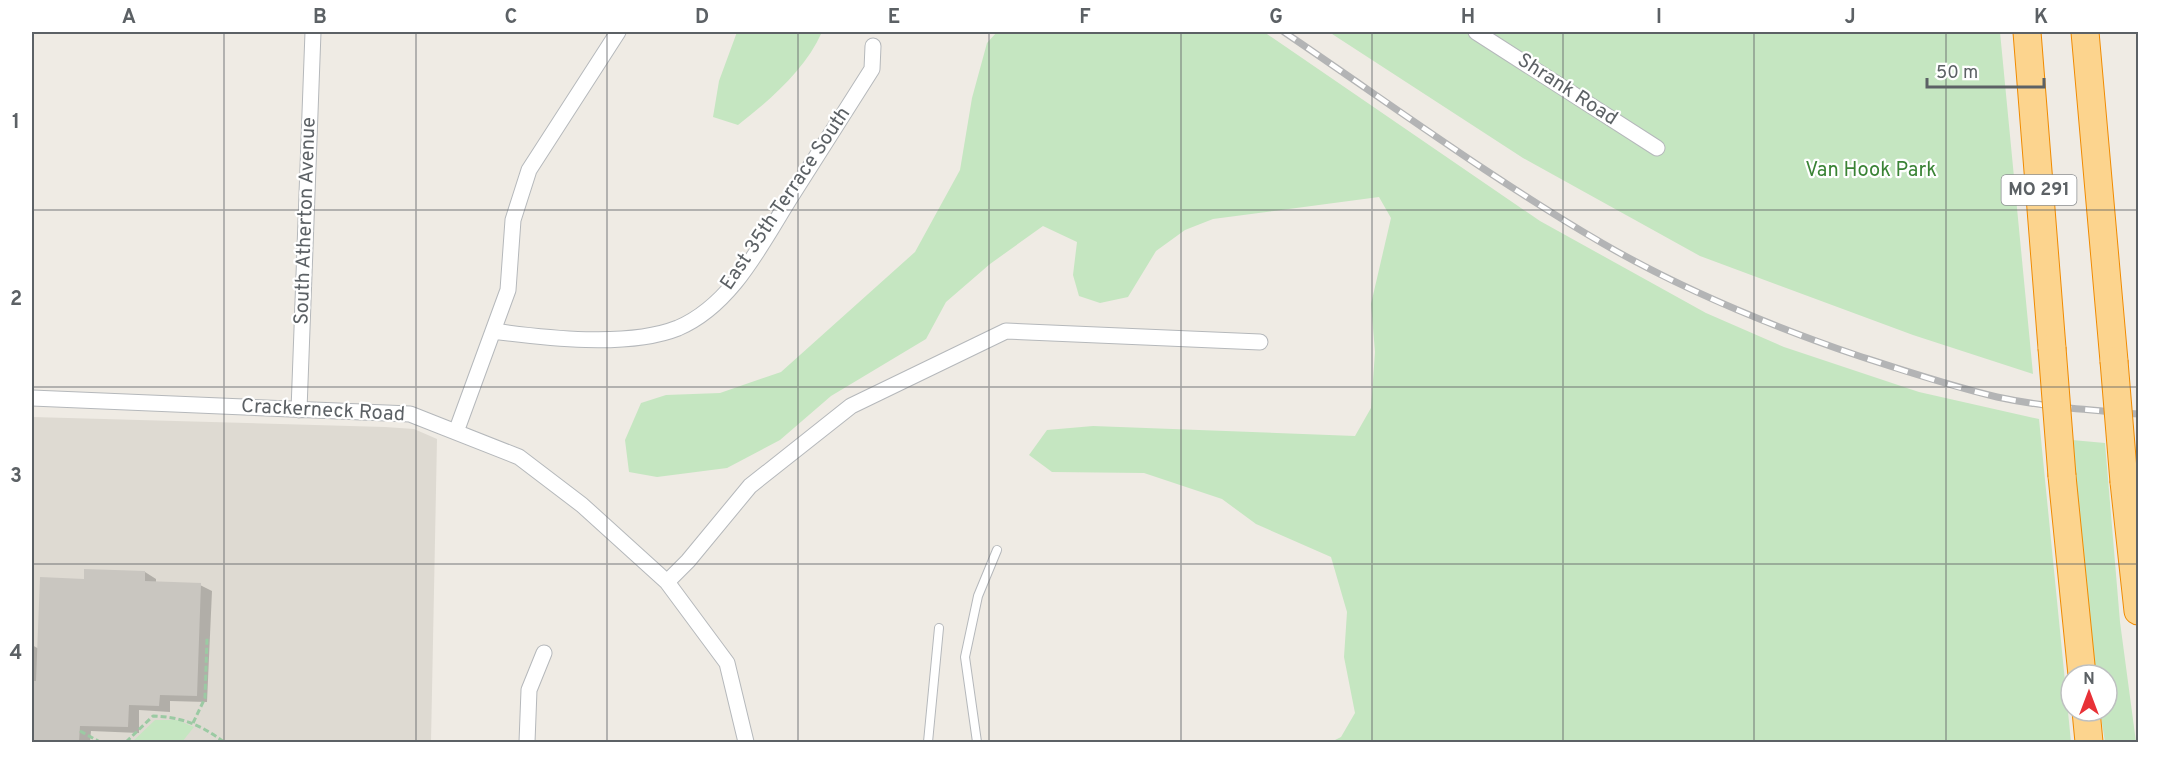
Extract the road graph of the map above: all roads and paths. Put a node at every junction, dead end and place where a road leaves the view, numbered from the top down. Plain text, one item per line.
1 (313, 32) edge
2 (618, 32) edge
3 (1476, 32) edge
4 (2027, 32) edge
5 (2085, 32) edge
6 (873, 46) dead end
7 (1657, 148) dead end
8 (493, 332) junction
9 (1260, 342) dead end
10 (32, 398) edge
11 (298, 410) junction
12 (456, 432) junction
13 (997, 550) dead end
14 (667, 582) junction
15 (2139, 610) edge
16 (939, 628) dead end
17 (207, 638) dead end
18 (544, 653) dead end
19 (2081, 663) edge
20 (193, 723) junction
21 (2087, 723) edge
22 (80, 730) dead end
23 (100, 742) edge
24 (126, 742) edge
25 (224, 742) edge
26 (527, 742) edge
27 (746, 742) edge
28 (928, 742) edge
29 (977, 742) edge
30 (2089, 742) edge

1 - 11 street, South Atherton Avenue
2 - 8 street
3 - 7 street, Shrank Road
4 - 19 highway, MO 291, bridge
5 - 15 highway, MO 291, bridge
6 - 8 street, East 35th Terrace South
8 - 12 street
9 - 14 street
10 - 11 street, Crackerneck Road
11 - 12 street, Crackerneck Road
12 - 14 street, Crackerneck Road
13 - 29 lane
14 - 27 street, Crackerneck Road
16 - 28 lane
17 - 20 path
18 - 26 street
20 - 24 path
20 - 25 path
21 - 30 highway
22 - 23 path

